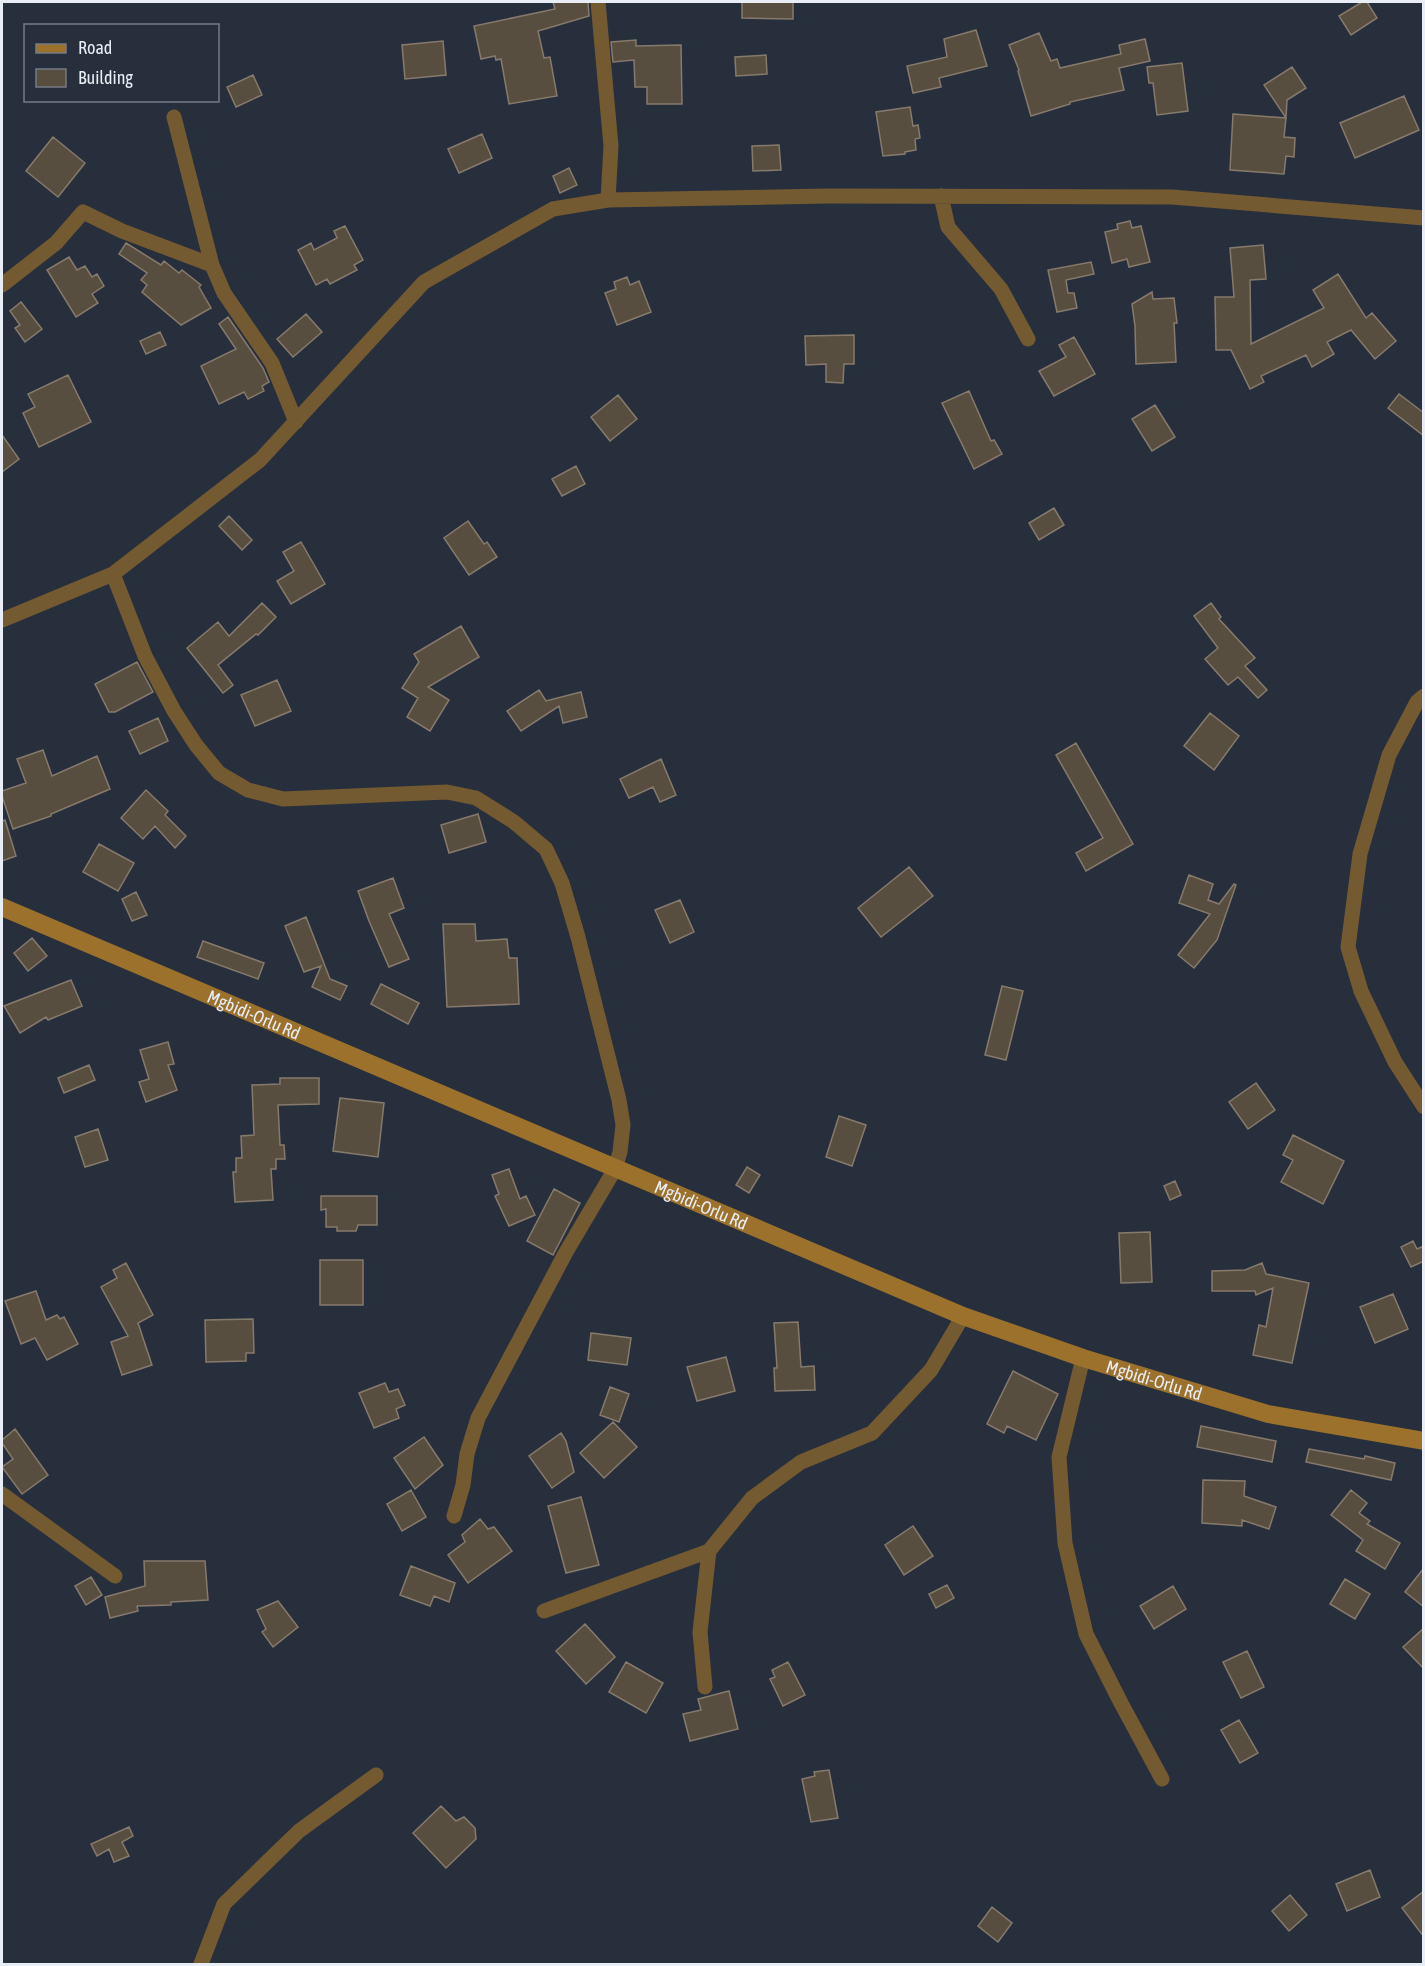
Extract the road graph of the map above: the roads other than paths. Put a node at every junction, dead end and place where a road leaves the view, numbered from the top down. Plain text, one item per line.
1 (597, 2) edge
2 (174, 117) dead end
3 (941, 196) junction
4 (608, 200) junction
5 (1424, 218) edge
6 (212, 265) junction
7 (2, 285) edge
8 (1028, 339) dead end
9 (296, 422) junction
10 (113, 574) junction
11 (2, 620) edge
12 (1424, 696) edge
13 (2, 907) edge
14 (1424, 1107) edge
15 (615, 1169) junction
16 (963, 1316) junction
17 (1083, 1358) junction
18 (1424, 1441) edge
19 (2, 1494) edge
20 (454, 1515) dead end
21 (709, 1551) junction
22 (115, 1576) dead end
23 (544, 1611) dead end
24 (705, 1687) dead end
25 (376, 1775) dead end
26 (1162, 1779) dead end
27 (201, 1965) edge

1 - 4 street
2 - 6 street
3 - 4 street
3 - 5 street
3 - 8 street
4 - 9 street
6 - 7 street
6 - 9 street
9 - 10 street
10 - 11 street
10 - 15 street
12 - 14 street
13 - 15 main road, Mgbidi-Orlu Rd
15 - 16 main road, Mgbidi-Orlu Rd
15 - 20 street
16 - 17 main road, Mgbidi-Orlu Rd
16 - 21 street
17 - 18 main road, Mgbidi-Orlu Rd
17 - 26 street
19 - 22 street
21 - 23 street
21 - 24 street
25 - 27 street

